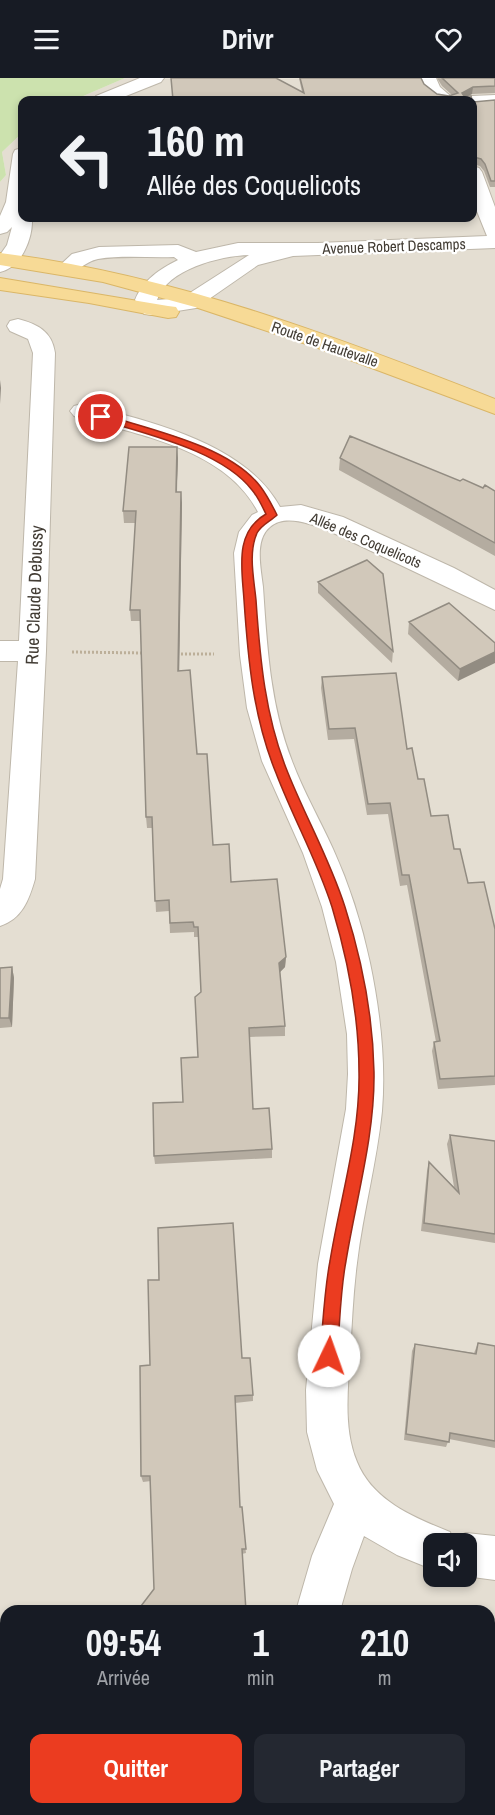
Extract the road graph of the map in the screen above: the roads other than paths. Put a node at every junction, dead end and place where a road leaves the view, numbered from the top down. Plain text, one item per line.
1 (155, 78) edge
2 (427, 78) edge
3 (112, 96) edge
4 (441, 96) edge
5 (495, 100) edge
6 (477, 101) edge
7 (477, 185) edge
8 (18, 201) edge
9 (23, 222) edge
10 (0, 228) edge
11 (495, 233) edge
12 (495, 242) edge
13 (293, 250) junction
14 (194, 260) junction
15 (3, 261) edge
16 (67, 268) junction
17 (0, 284) edge
18 (153, 298) junction
19 (193, 299) junction
20 (18, 326) dead end
21 (495, 408) edge
22 (82, 411) dead end
23 (272, 515) junction
24 (495, 601) edge
25 (0, 651) edge
26 (32, 651) junction
27 (0, 913) edge
28 (357, 1503) junction
29 (423, 1545) edge
30 (477, 1556) edge
31 (495, 1558) edge
32 (319, 1605) edge

1 - 3 street
2 - 4 street
5 - 6 street
7 - 11 street
8 - 10 street
9 - 15 street
12 - 13 street, Avenue Robert Descamps
13 - 14 street, Avenue Robert Descamps
13 - 19 street, Avenue Robert Descamps
14 - 16 street
14 - 18 street, Avenue Robert Descamps
15 - 16 main road
16 - 18 main road
17 - 18 main road
18 - 19 main road, Route de Hautevalle
18 - 21 main road, Route de Hautevalle
19 - 21 main road, Route de Hautevalle
20 - 26 street, Rue Claude Debussy
22 - 23 street
23 - 24 street, Allée des Coquelicots
23 - 28 street
25 - 26 street
26 - 27 street, Rue Claude Debussy
28 - 29 street
28 - 32 street
30 - 31 street

